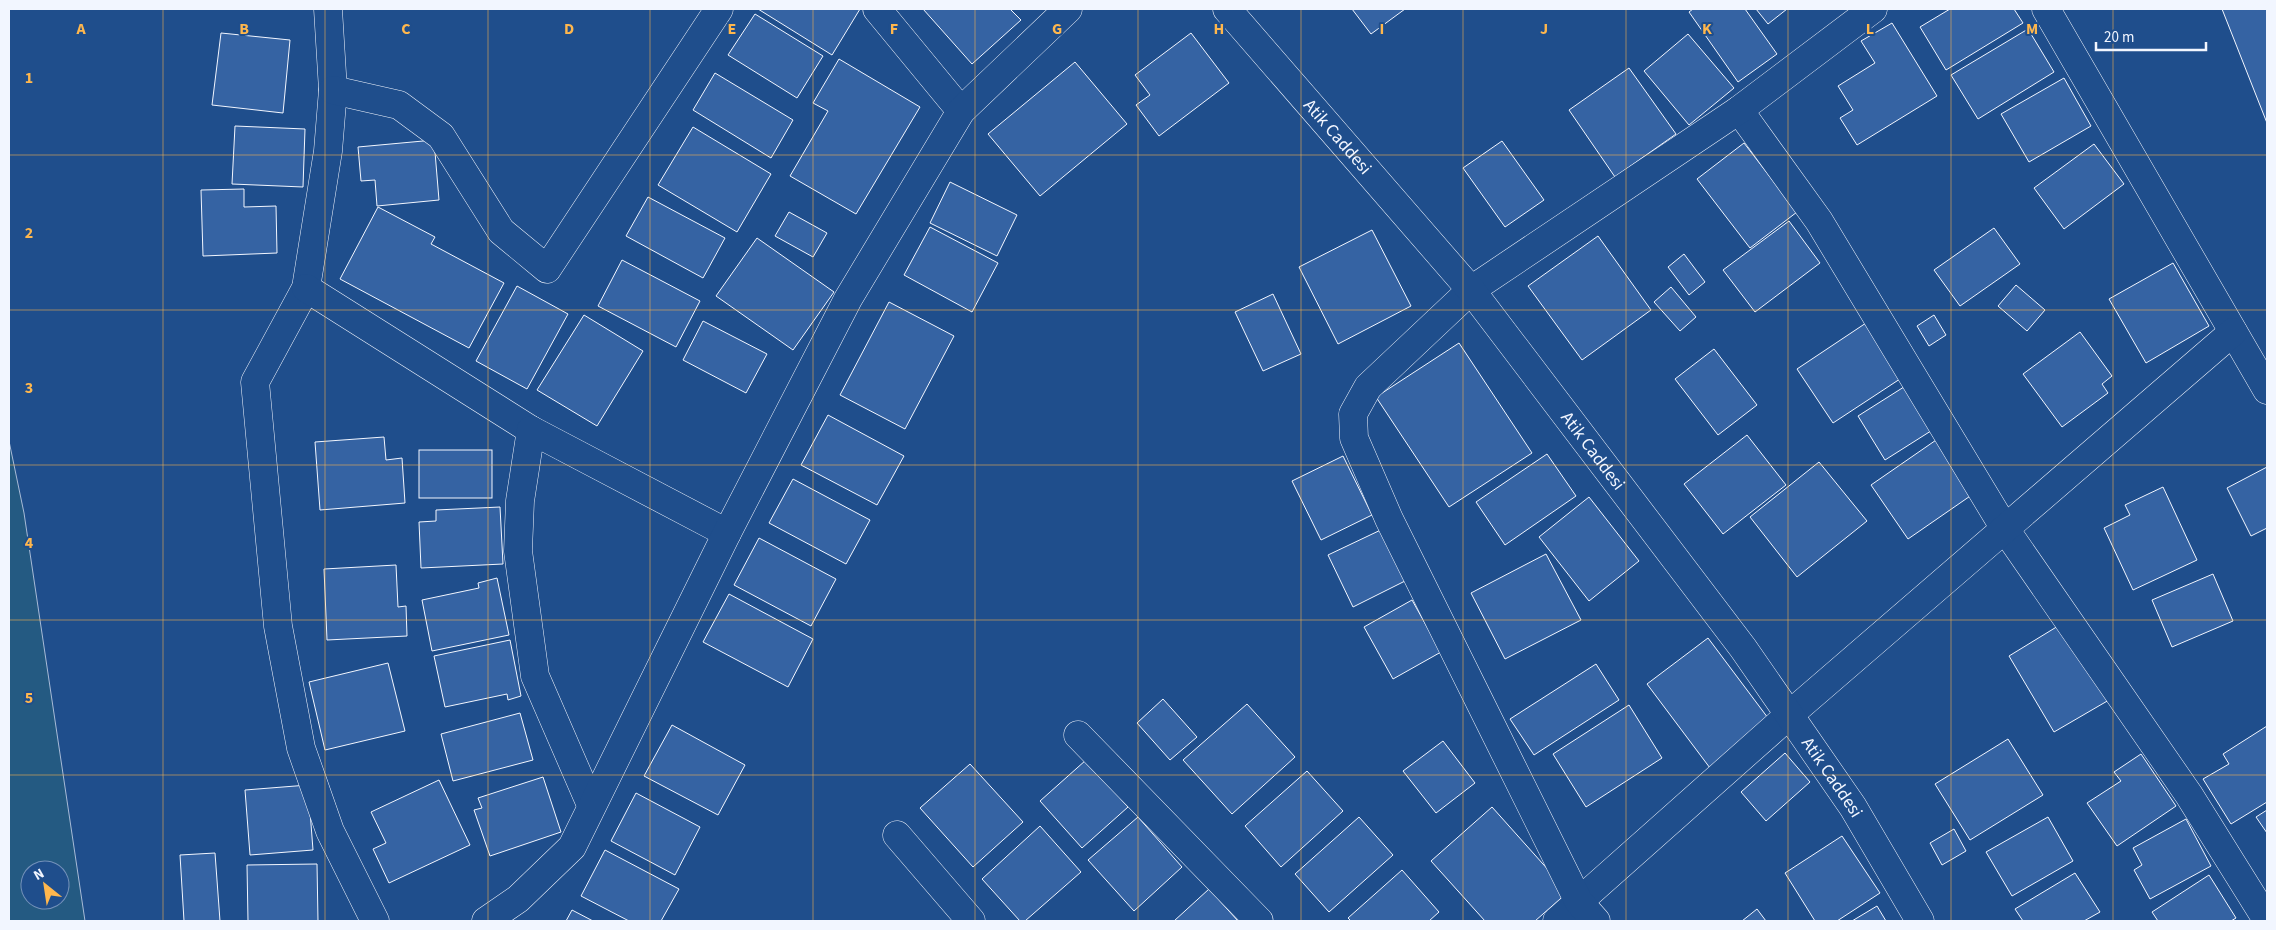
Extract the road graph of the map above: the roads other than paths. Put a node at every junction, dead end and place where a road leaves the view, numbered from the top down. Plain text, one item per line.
1 (328, 9) edge
2 (719, 9) edge
3 (877, 9) edge
4 (1068, 9) edge
5 (1227, 9) edge
6 (1873, 9) edge
7 (2046, 9) edge
8 (333, 90) junction
9 (1740, 110) junction
10 (961, 111) junction
11 (306, 288) junction
12 (1471, 290) junction
13 (2234, 332) junction
14 (2267, 390) edge
15 (532, 430) junction
16 (2005, 529) junction
17 (727, 533) junction
18 (1789, 715) junction
19 (1078, 735) dead end
20 (591, 805) junction
21 (897, 835) dead end
22 (2264, 907) edge
23 (1588, 912) edge
24 (374, 921) edge
25 (486, 921) edge
26 (971, 921) edge
27 (1259, 921) edge
28 (1557, 921) edge
29 (1920, 921) edge

1 - 8 street
2 - 8 street
3 - 10 street
4 - 10 street
5 - 12 street, Atik Caddesi
6 - 9 street
7 - 13 street
8 - 11 street
9 - 12 street
9 - 16 street
10 - 17 street
11 - 15 street
11 - 24 street
12 - 18 street, Atik Caddesi
12 - 23 street
13 - 14 street
13 - 16 street
15 - 17 street
15 - 20 street
16 - 18 street
16 - 22 street
17 - 20 street
18 - 23 street
18 - 29 street, Atik Caddesi
19 - 27 street
20 - 25 street
21 - 26 street
23 - 28 street

